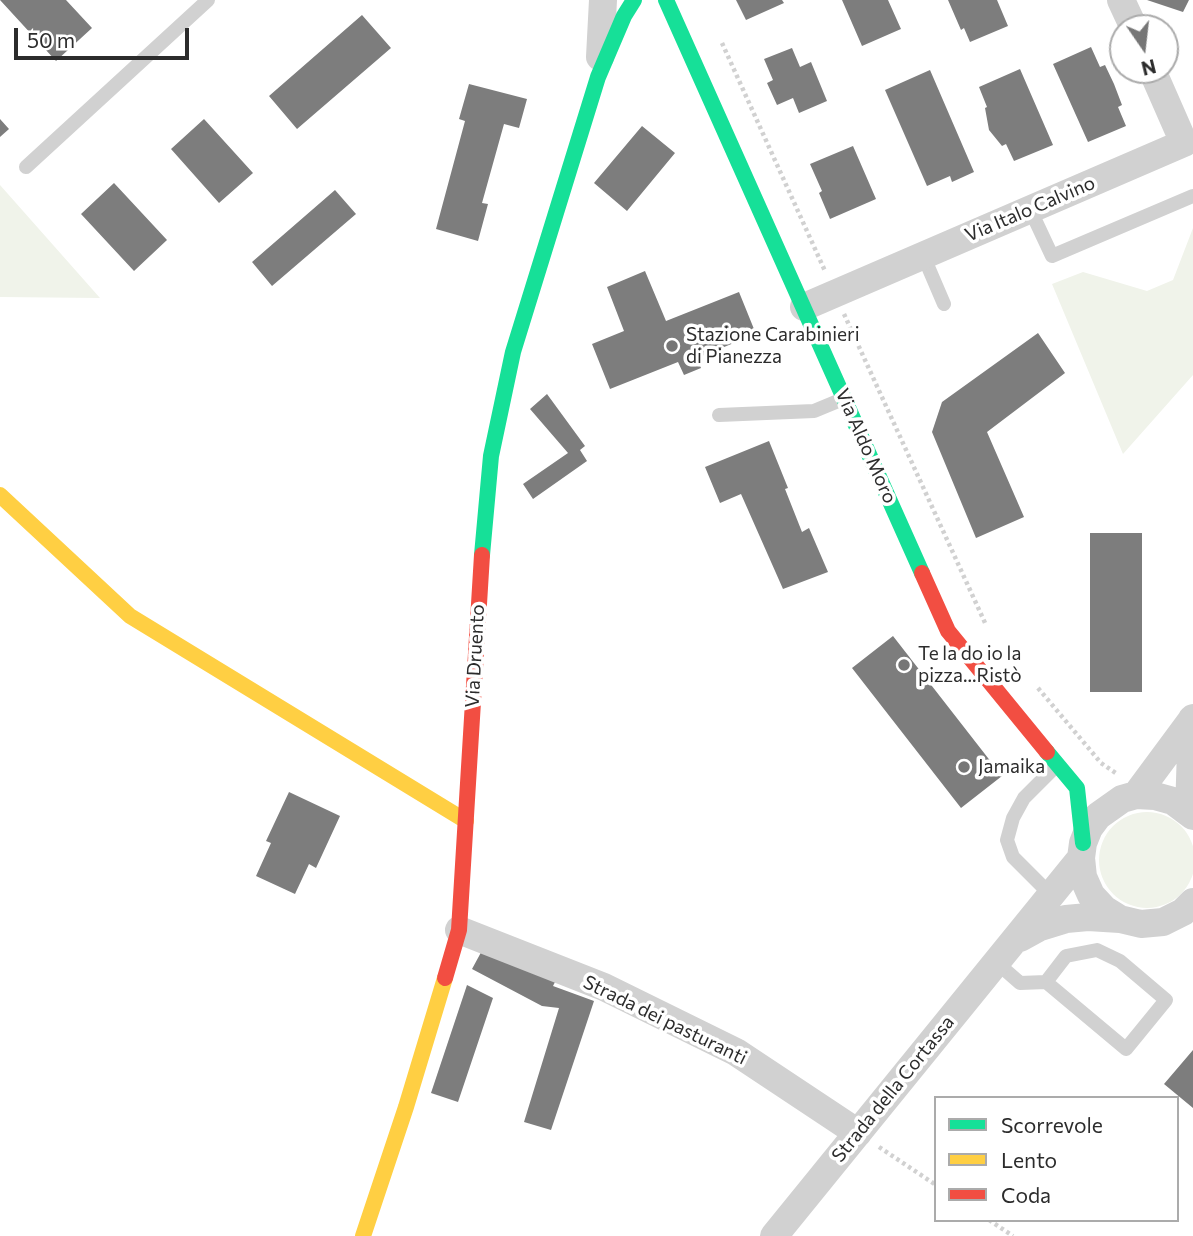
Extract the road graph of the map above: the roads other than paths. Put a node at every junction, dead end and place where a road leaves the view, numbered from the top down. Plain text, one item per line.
1 (208, 0) edge
2 (603, 0) edge
3 (634, 0) edge
4 (666, 0) edge
5 (598, 77) junction
6 (1158, 84) edge
7 (1188, 154) edge
8 (26, 167) dead end
9 (1193, 196) edge
10 (1030, 209) junction
11 (923, 255) junction
12 (944, 304) dead end
13 (804, 307) junction
14 (844, 398) junction
15 (719, 415) dead end
16 (0, 495) edge
17 (1193, 718) edge
18 (1057, 765) junction
19 (1077, 788) junction
20 (1136, 790) junction
21 (1191, 813) edge
22 (466, 821) junction
23 (1082, 850) junction
24 (1051, 895) junction
25 (1193, 902) edge
26 (1120, 919) junction
27 (459, 930) junction
28 (1004, 952) junction
29 (1046, 982) junction
30 (858, 1133) junction
31 (363, 1236) edge
32 (774, 1236) edge

1 - 8 lane
2 - 5 street, Via Druento
3 - 5 street, Via Druento
4 - 13 street, Via Aldo Moro
5 - 22 street, Via Druento
6 - 7 street, Via Italo Calvino
7 - 10 street, Via Italo Calvino
9 - 10 lane
10 - 11 street, Via Italo Calvino
11 - 12 lane
11 - 13 street, Via Italo Calvino
13 - 14 street, Via Aldo Moro
14 - 15 lane
14 - 18 street, Via Aldo Moro
16 - 22 street
17 - 20 street, Strada della Cortassa
17 - 21 street
18 - 19 street, Via Aldo Moro
18 - 24 lane
19 - 20 street
19 - 23 street
20 - 21 street
20 - 23 street, Strada della Cortassa
22 - 27 street, Via Druento
23 - 24 street, Strada della Cortassa
23 - 26 street
24 - 28 street, Strada della Cortassa
25 - 26 street
26 - 28 street
27 - 30 street, Strada dei pasturanti
27 - 31 street, Via Druento
28 - 29 lane
28 - 30 street, Strada della Cortassa
29 - 29 lane
30 - 32 street, Strada della Cortassa

